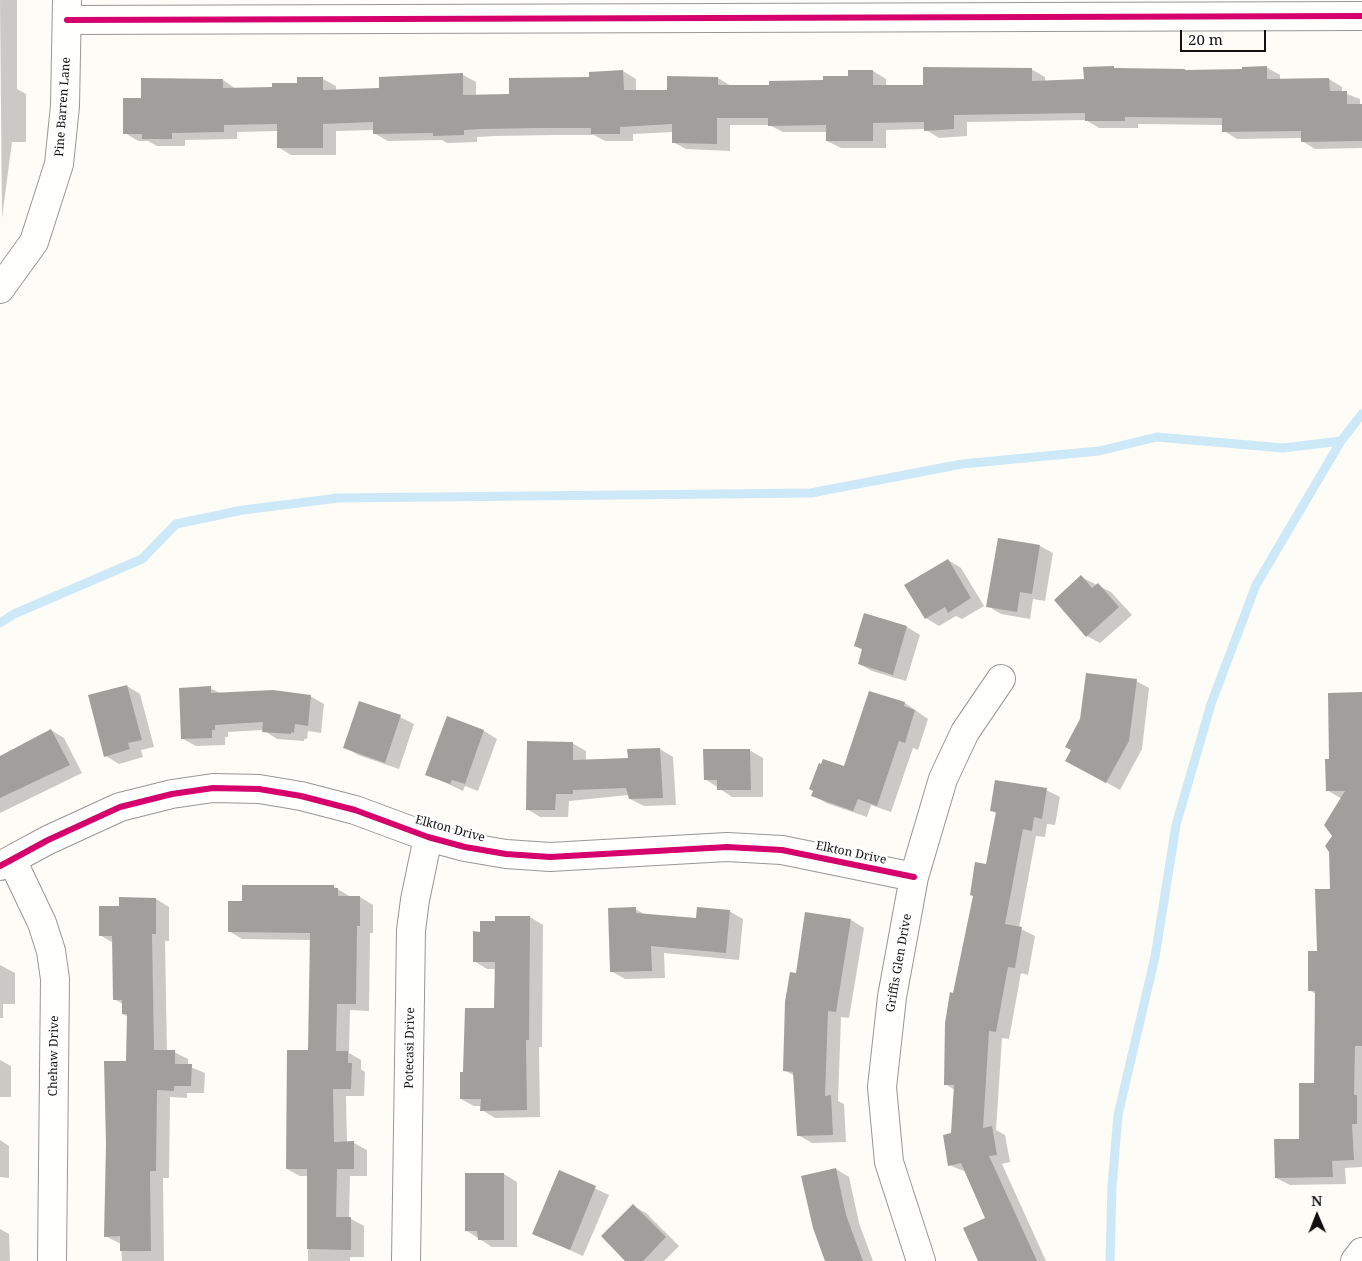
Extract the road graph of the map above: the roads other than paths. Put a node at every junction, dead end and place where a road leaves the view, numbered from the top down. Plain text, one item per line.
1 (68, 10) edge
2 (1362, 16) edge
3 (0, 289) edge
4 (1001, 679) dead end
5 (428, 837) junction
6 (6, 864) edge
7 (914, 877) junction
8 (1362, 1252) edge
9 (52, 1261) edge
10 (406, 1261) edge
11 (921, 1261) edge
12 (1355, 1261) edge

1 - 2 street
1 - 3 street, Pine Barren Lane
4 - 7 street, Griffis Glen Drive
5 - 6 street, Elkton Drive
5 - 7 street, Elkton Drive
5 - 10 street, Potecasi Drive
6 - 9 street, Chehaw Drive
7 - 11 street, Griffis Glen Drive
8 - 12 street

